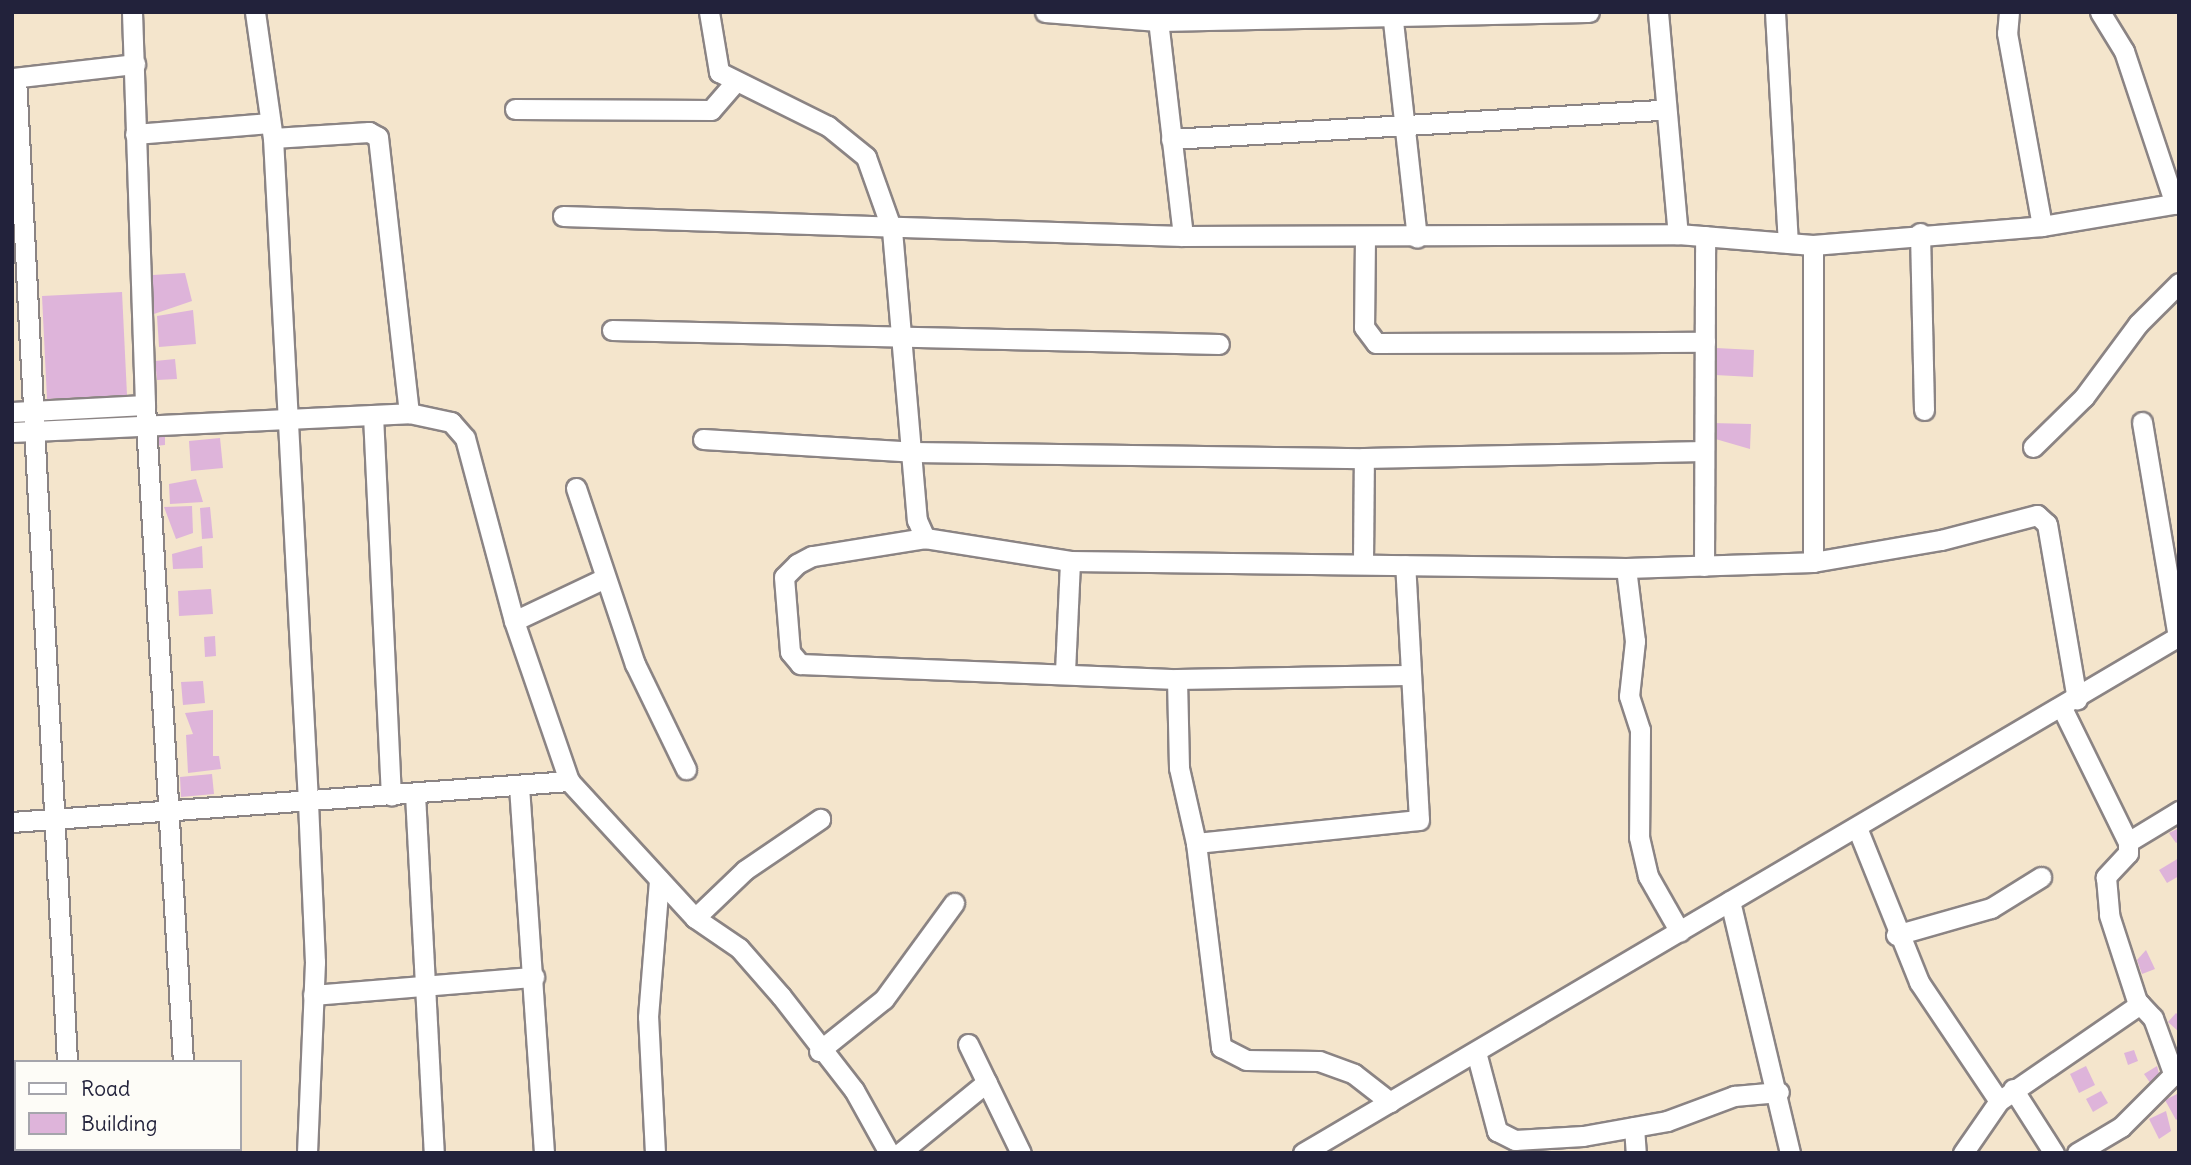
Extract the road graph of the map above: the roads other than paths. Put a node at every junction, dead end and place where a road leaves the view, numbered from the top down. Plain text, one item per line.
1 (132, 12) edge
2 (255, 12) edge
3 (709, 12) edge
4 (1045, 12) edge
5 (1589, 12) edge
6 (1658, 12) edge
7 (1775, 12) edge
8 (2009, 12) edge
9 (2101, 12) edge
10 (1393, 16) edge
11 (1158, 22) junction
12 (135, 64) junction
13 (14, 78) edge
14 (734, 84) junction
15 (515, 109) dead end
16 (1664, 110) junction
17 (1404, 128) junction
18 (272, 131) junction
19 (135, 134) junction
20 (1171, 139) junction
21 (2177, 204) edge
22 (563, 216) dead end
23 (2042, 226) junction
24 (892, 230) junction
25 (1920, 233) junction
26 (1678, 234) junction
27 (1182, 236) junction
28 (1705, 236) junction
29 (1365, 237) junction
30 (1418, 238) junction
31 (1788, 243) junction
32 (1813, 245) junction
33 (20, 276) edge
34 (2179, 283) edge
35 (612, 330) dead end
36 (903, 337) junction
37 (1705, 342) junction
38 (1219, 344) dead end
39 (1924, 410) dead end
40 (12, 412) edge
41 (409, 413) junction
42 (146, 414) junction
43 (373, 415) junction
44 (285, 416) junction
45 (36, 421) junction
46 (2142, 422) dead end
47 (12, 432) edge
48 (703, 439) dead end
49 (2033, 447) dead end
50 (1704, 451) junction
51 (913, 452) junction
52 (1364, 458) junction
53 (576, 488) dead end
54 (925, 538) junction
55 (1070, 561) junction
56 (1813, 562) junction
57 (1363, 564) junction
58 (1405, 565) junction
59 (1704, 566) junction
60 (1626, 568) junction
61 (603, 579) junction
62 (514, 621) junction
63 (2178, 636) edge
64 (1065, 671) junction
65 (1407, 675) junction
66 (1177, 679) junction
67 (2069, 703) junction
68 (686, 769) dead end
69 (569, 781) junction
70 (519, 786) junction
71 (415, 794) junction
72 (391, 796) junction
73 (308, 802) junction
74 (166, 811) junction
75 (2179, 811) edge
76 (56, 819) junction
77 (820, 819) dead end
78 (12, 822) edge
79 (1858, 830) junction
80 (2128, 842) junction
81 (1196, 844) junction
82 (2041, 877) dead end
83 (659, 880) junction
84 (1730, 901) junction
85 (954, 903) dead end
86 (695, 918) junction
87 (1680, 932) junction
88 (1895, 934) junction
89 (534, 977) junction
90 (428, 989) junction
91 (313, 995) junction
92 (2140, 1003) junction
93 (968, 1044) dead end
94 (819, 1051) junction
95 (1476, 1052) junction
96 (67, 1060) edge
97 (183, 1060) edge
98 (2176, 1071) edge
99 (987, 1082) junction
100 (1780, 1092) junction
101 (2006, 1095) junction
102 (1390, 1102) junction
103 (1634, 1127) junction
104 (307, 1153) edge
105 (434, 1153) edge
106 (544, 1153) edge
107 (655, 1153) edge
108 (888, 1153) edge
109 (901, 1153) edge
110 (1021, 1153) edge
111 (1303, 1153) edge
112 (1636, 1153) edge
113 (1790, 1153) edge
114 (1963, 1153) edge
115 (2054, 1153) edge
116 (2077, 1153) edge

1 - 12 street
2 - 18 street
3 - 14 street
4 - 11 street
5 - 10 street
6 - 16 street
7 - 31 street
8 - 23 street
9 - 21 street
10 - 11 street
10 - 17 street
11 - 20 street
12 - 13 street
12 - 19 street
13 - 33 street
14 - 15 street
14 - 24 street
16 - 17 street
16 - 26 street
17 - 20 street
17 - 30 street
18 - 19 street
18 - 41 street
18 - 44 street
19 - 42 street
20 - 27 street
21 - 23 street
22 - 24 street
23 - 25 street
24 - 27 street
24 - 36 street
25 - 32 street
25 - 39 street
26 - 28 street
26 - 30 street
27 - 29 street
28 - 31 street
28 - 37 street
29 - 30 street
29 - 37 street
31 - 32 street
32 - 56 street
33 - 45 street
34 - 49 street
35 - 36 street
36 - 38 street
36 - 51 street
37 - 50 street
40 - 45 street
41 - 43 street
41 - 62 street
42 - 44 street
42 - 45 street
42 - 74 street
43 - 44 street
43 - 72 street
44 - 73 street
45 - 47 street
45 - 76 street
46 - 63 street
48 - 51 street
50 - 52 street
50 - 59 street
51 - 52 street
51 - 54 street
52 - 57 street
53 - 61 street
54 - 55 street
54 - 64 street
55 - 57 street
55 - 64 street
56 - 59 street
56 - 67 street
57 - 58 street
58 - 60 street
58 - 65 street
59 - 60 street
60 - 87 street
61 - 62 street
61 - 68 street
62 - 69 street
63 - 67 street
64 - 66 street
65 - 66 street
65 - 81 street
66 - 81 street
67 - 79 street
67 - 80 street
69 - 70 street
69 - 83 street
70 - 71 street
70 - 89 street
71 - 72 street
71 - 90 street
72 - 73 street
73 - 74 street
73 - 91 street
74 - 76 street
74 - 97 street
75 - 80 street
76 - 78 street
76 - 96 street
77 - 86 street
79 - 84 street
79 - 88 street
80 - 92 street
81 - 102 street
82 - 88 street
83 - 86 street
83 - 107 street
84 - 87 street
84 - 100 street
85 - 94 street
86 - 94 street
87 - 95 street
88 - 101 street
89 - 90 street
89 - 106 street
90 - 91 street
90 - 105 street
91 - 104 street
92 - 98 street
92 - 101 street
93 - 99 street
94 - 108 street
95 - 102 street
95 - 103 street
98 - 116 street
99 - 109 street
99 - 110 street
100 - 103 street
100 - 113 street
101 - 114 street
101 - 115 street
102 - 111 street
103 - 112 street

